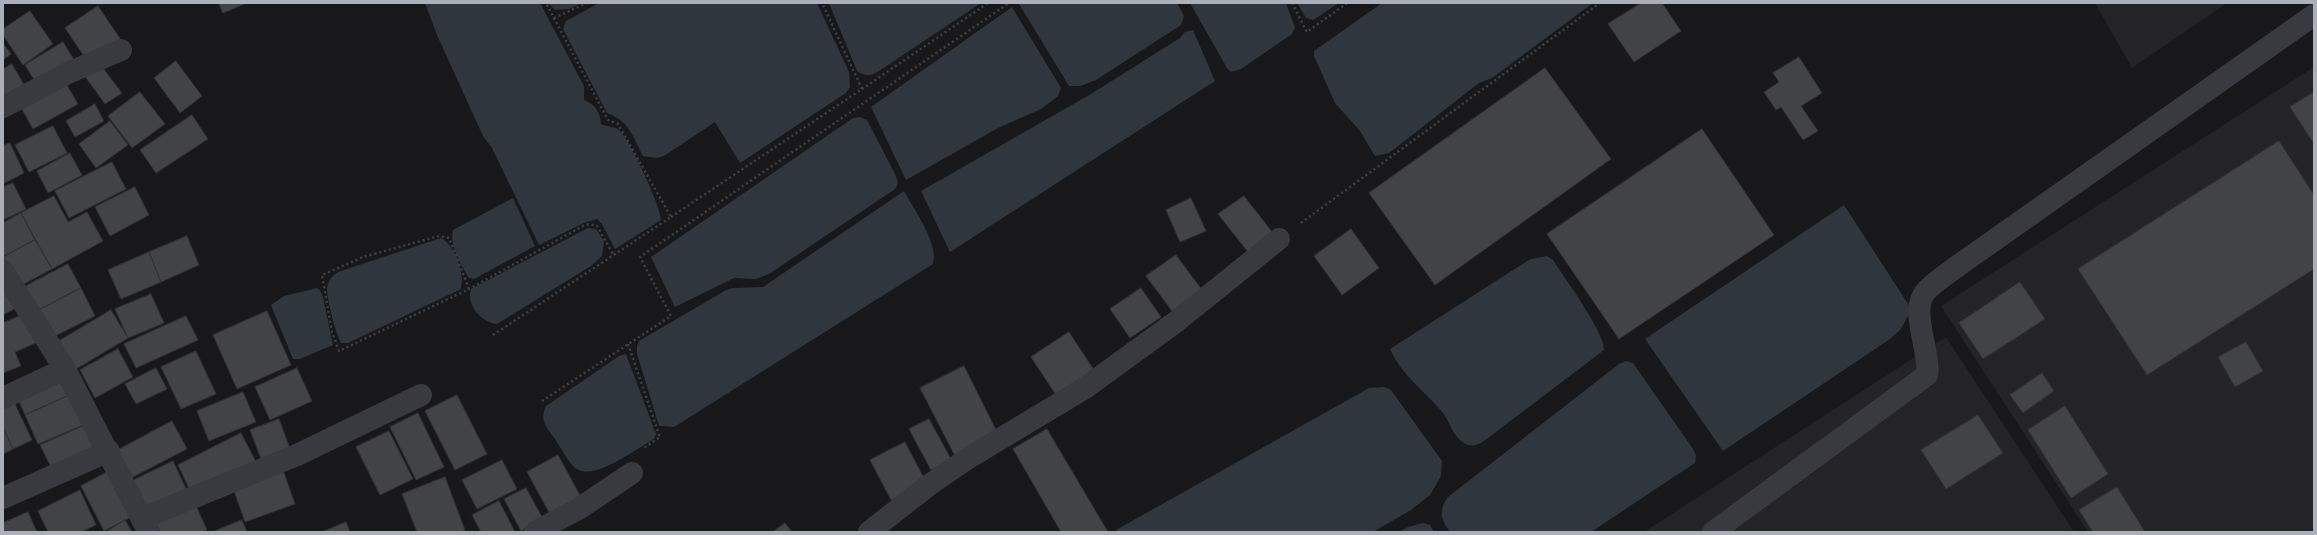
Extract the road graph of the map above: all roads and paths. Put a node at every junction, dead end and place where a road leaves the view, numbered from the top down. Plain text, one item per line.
1 (546, 3) edge
2 (587, 3) edge
3 (822, 3) edge
4 (988, 3) edge
5 (1009, 3) edge
6 (1292, 3) edge
7 (1348, 3) edge
8 (1600, 3) edge
9 (2314, 15) edge
10 (554, 18) junction
11 (120, 50) dead end
12 (862, 89) junction
13 (3, 107) edge
14 (671, 216) junction
15 (1279, 239) joint
16 (613, 254) junction
17 (3, 271) edge
18 (468, 289) junction
19 (493, 334) dead end
20 (628, 344) junction
21 (65, 369) junction
22 (421, 395) dead end
23 (3, 398) edge
24 (542, 401) dead end
25 (642, 449) dead end
26 (109, 452) junction
27 (632, 473) dead end
28 (3, 498) edge
29 (146, 525) edge
30 (535, 532) edge
31 (869, 532) edge
32 (1713, 532) edge

1 - 10 path
2 - 10 path
3 - 12 path
4 - 12 path
5 - 20 path
6 - 7 path
8 - 15 path
9 - 32 street
10 - 14 path
11 - 13 street
12 - 14 path
14 - 16 path
15 - 31 street
16 - 18 path
16 - 19 path
17 - 21 street
18 - 18 path
20 - 24 path
20 - 25 path
21 - 23 street
21 - 26 street
22 - 29 street
26 - 28 street
26 - 29 street
27 - 30 street

